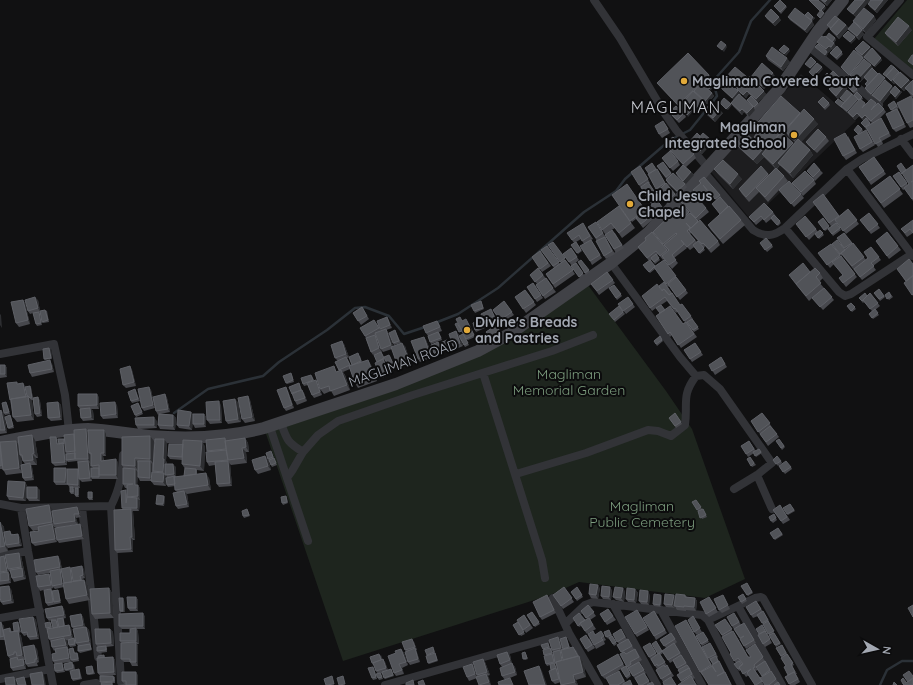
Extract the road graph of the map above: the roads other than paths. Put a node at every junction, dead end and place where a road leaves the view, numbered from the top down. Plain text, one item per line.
1 (594, 0) edge
2 (843, 0) edge
3 (900, 0) edge
4 (808, 46) junction
5 (913, 75) edge
6 (879, 105) edge
7 (913, 134) edge
8 (901, 139) junction
9 (913, 155) edge
10 (847, 169) junction
11 (706, 170) junction
12 (785, 228) junction
13 (912, 255) edge
14 (611, 263) junction
15 (593, 335) dead end
16 (0, 354) edge
17 (483, 373) junction
18 (696, 376) junction
19 (275, 425) junction
20 (69, 431) junction
21 (0, 442) edge
22 (123, 449) edge
23 (303, 452) junction
24 (516, 474) junction
25 (757, 475) junction
26 (287, 478) junction
27 (734, 489) dead end
28 (0, 504) edge
29 (111, 506) junction
30 (82, 507) junction
31 (21, 508) junction
32 (772, 509) edge
33 (308, 541) dead end
34 (28, 551) junction
35 (0, 556) edge
36 (546, 578) dead end
37 (553, 598) edge
38 (613, 604) junction
39 (738, 606) junction
40 (661, 610) junction
41 (40, 611) junction
42 (0, 618) edge
43 (708, 620) junction
44 (565, 624) junction
45 (569, 632) junction
46 (98, 657) edge
47 (50, 669) junction
48 (0, 679) edge
49 (121, 682) edge
50 (96, 683) dead end
51 (53, 685) edge
52 (84, 685) edge
53 (385, 685) edge
54 (599, 685) edge
55 (657, 685) edge
56 (702, 685) edge
57 (742, 685) edge
58 (782, 685) edge
59 (812, 685) edge

1 - 11 street
2 - 4 street, MAGLIMAN ROAD
3 - 5 street
4 - 6 street
4 - 11 street, MAGLIMAN ROAD
7 - 8 street
8 - 9 street
8 - 10 street
10 - 12 street
10 - 13 street
11 - 12 street
11 - 14 street, MAGLIMAN ROAD
12 - 13 street
14 - 18 street
14 - 19 street, MAGLIMAN ROAD
15 - 17 street
16 - 20 street
17 - 23 street
17 - 24 street
18 - 24 street
18 - 25 street
19 - 20 street, MAGLIMAN ROAD
19 - 23 street
19 - 26 street
20 - 21 street, MAGLIMAN ROAD
22 - 29 street
23 - 26 street
24 - 36 street
25 - 27 street
25 - 32 street
26 - 33 street
28 - 31 street
29 - 30 street
29 - 49 street
30 - 31 street
30 - 46 street
31 - 34 street
34 - 35 street
34 - 41 street
37 - 44 street
38 - 40 street
38 - 44 street
38 - 55 street
39 - 43 street
39 - 58 street
39 - 59 street
40 - 43 street
40 - 56 street
41 - 42 street
41 - 47 street
43 - 57 street
44 - 45 street
45 - 53 street
45 - 54 street
47 - 48 street
47 - 51 street
50 - 52 street

